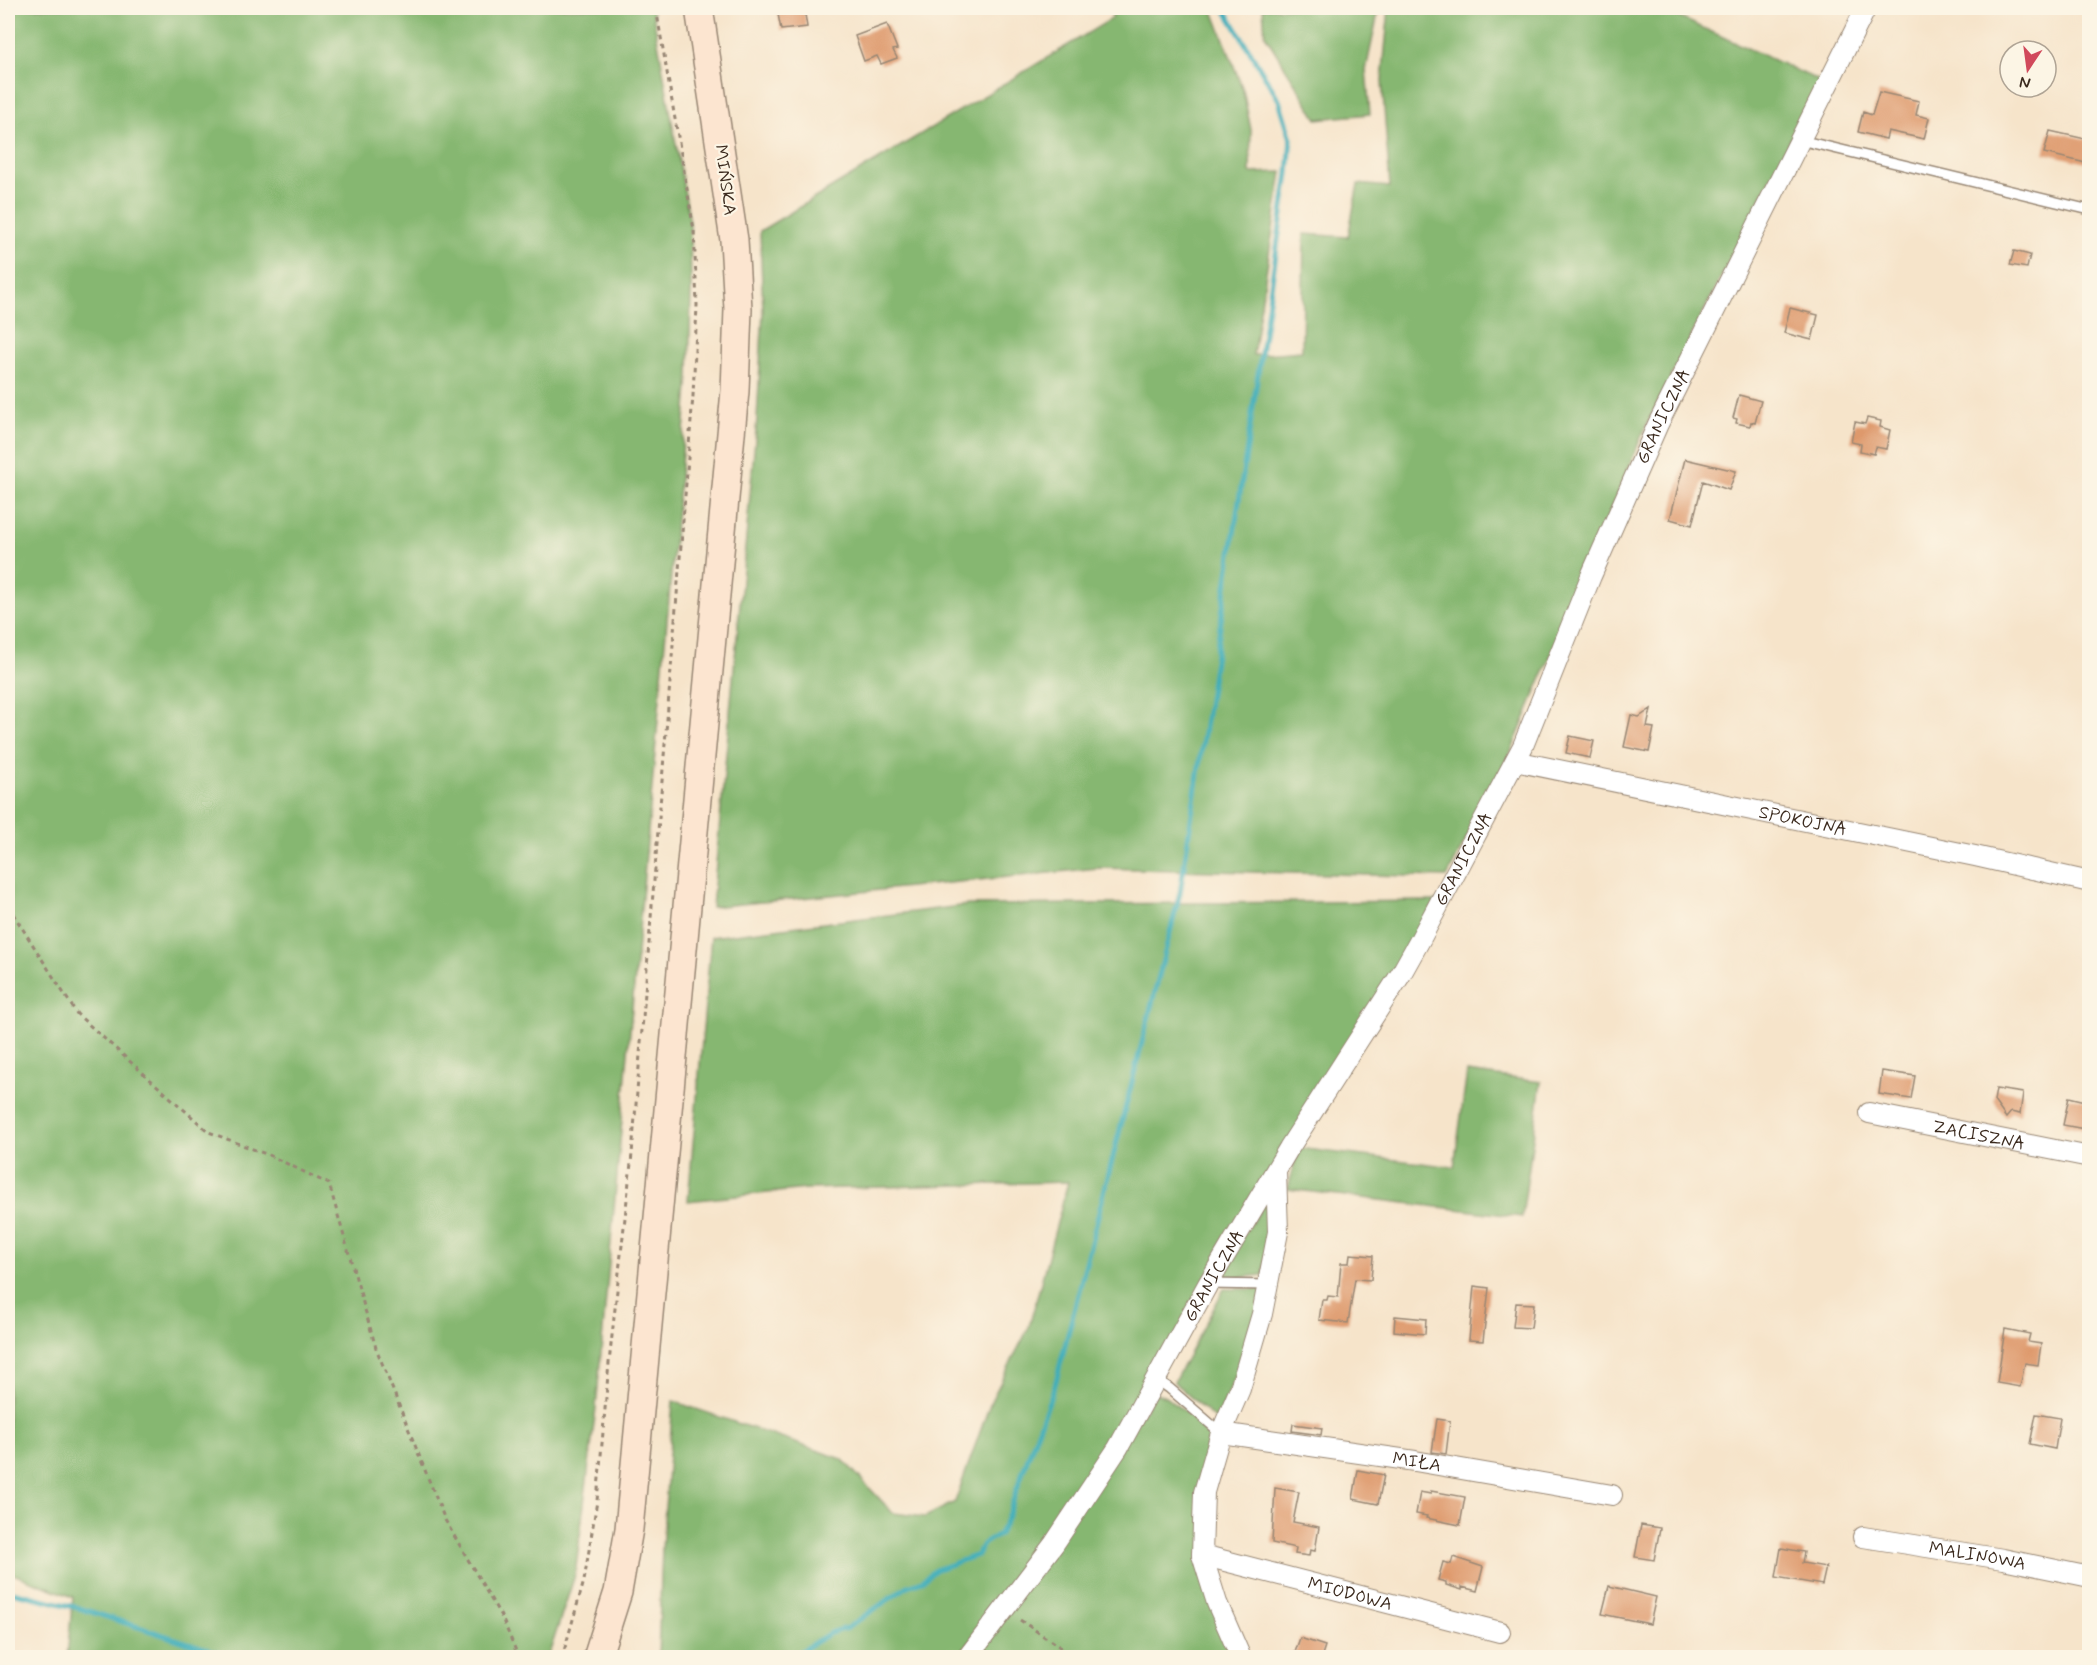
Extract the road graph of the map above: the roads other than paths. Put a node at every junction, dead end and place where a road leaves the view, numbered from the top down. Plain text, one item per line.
1 (699, 8) edge
2 (1866, 8) edge
3 (1800, 140) junction
4 (2090, 210) edge
5 (1515, 761) junction
6 (2090, 882) edge
7 (1869, 1113) dead end
8 (2090, 1157) edge
9 (1276, 1171) junction
10 (1208, 1284) junction
11 (1268, 1285) junction
12 (1156, 1379) junction
13 (1221, 1433) junction
14 (1612, 1496) dead end
15 (1863, 1537) dead end
16 (1202, 1555) junction
17 (2090, 1577) edge
18 (1500, 1632) dead end
19 (597, 1658) edge
20 (966, 1658) edge
21 (1241, 1658) edge

1 - 19 main road, MIŃSKA
2 - 3 street, GRANICZNA
3 - 4 lane
3 - 5 street, GRANICZNA
5 - 6 street, SPOKOJNA
5 - 9 street, GRANICZNA
7 - 8 street, ZACISZNA
9 - 10 street, GRANICZNA
9 - 11 street
10 - 11 lane
10 - 12 street, GRANICZNA
11 - 13 street
12 - 13 lane
12 - 20 street, GRANICZNA
13 - 14 street, MIŁA
13 - 16 street
15 - 17 street, MALINOWA
16 - 18 street, MIODOWA
16 - 21 street

